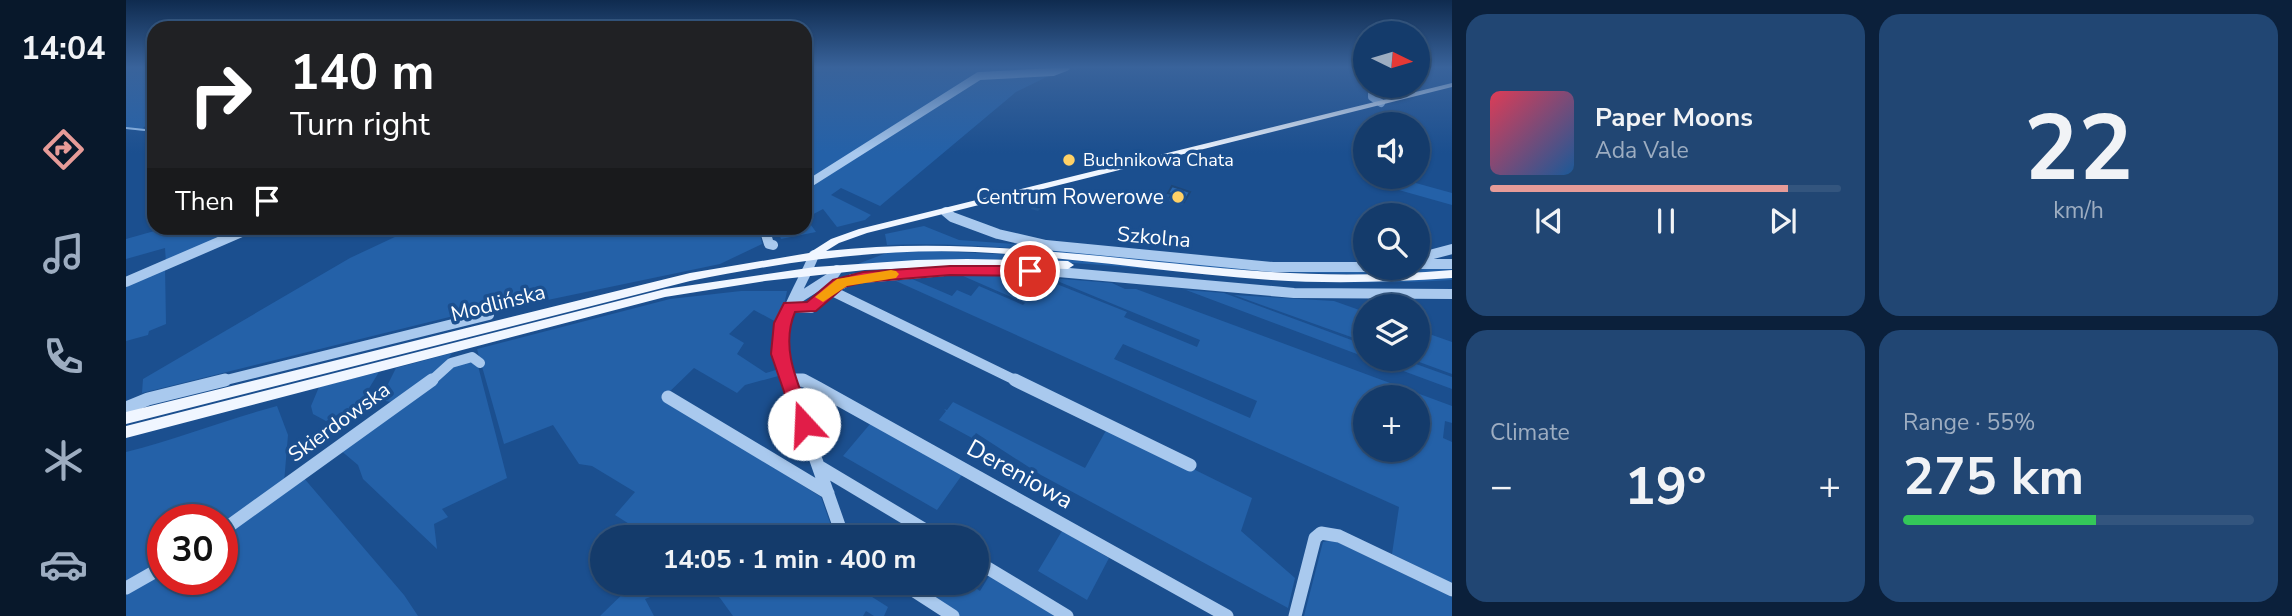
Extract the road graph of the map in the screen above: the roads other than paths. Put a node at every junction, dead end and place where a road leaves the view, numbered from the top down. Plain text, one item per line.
1 (948, 96) edge
2 (1410, 96) edge
3 (1374, 98) edge
4 (1381, 103) junction
5 (812, 182) edge
6 (946, 212) junction
7 (874, 231) junction
8 (235, 235) edge
9 (767, 235) edge
10 (771, 244) dead end
11 (885, 249) junction
12 (1452, 249) edge
13 (845, 252) junction
14 (814, 255) junction
15 (1430, 255) edge
16 (1430, 264) edge
17 (1452, 264) edge
18 (1353, 267) edge
19 (837, 270) junction
20 (1452, 274) edge
21 (805, 276) junction
22 (126, 282) edge
23 (1452, 283) edge
24 (830, 290) junction
25 (1452, 294) edge
26 (791, 305) junction
27 (489, 315) dead end
28 (480, 363) dead end
29 (788, 380) junction
30 (668, 397) dead end
31 (132, 411) edge
32 (126, 432) edge
33 (1190, 465) dead end
34 (820, 467) junction
35 (828, 493) junction
36 (238, 520) edge
37 (839, 525) edge
38 (917, 525) edge
39 (989, 569) edge
40 (147, 576) edge
41 (126, 588) edge
42 (1452, 590) edge
43 (921, 595) edge
44 (953, 616) edge
45 (1068, 616) edge
46 (1227, 616) edge
47 (1296, 616) edge

1 - 5 street
2 - 4 main road, Modlińska
3 - 4 street
4 - 6 main road, Modlińska
6 - 7 main road, Modlińska
6 - 18 street, Szkolna
7 - 11 main road
7 - 13 main road, Modlińska
7 - 14 main road, Modlińska
8 - 22 street
9 - 10 street
11 - 13 main road
11 - 20 main road
12 - 15 street
13 - 14 main road
13 - 19 main road
14 - 21 street
14 - 31 main road, Modlińska
16 - 17 street
19 - 21 main road, Modlińska
19 - 23 main road, Modlińska
19 - 26 street
21 - 26 street
21 - 32 main road, Modlińska
24 - 25 street
24 - 26 street
24 - 33 street
26 - 29 street
27 - 31 street
28 - 36 street, Skierdowska
29 - 34 street
29 - 46 street, Dereniowa
30 - 35 street
34 - 35 street
34 - 38 street
35 - 37 street
39 - 45 street
40 - 41 street
42 - 47 street
43 - 44 street

